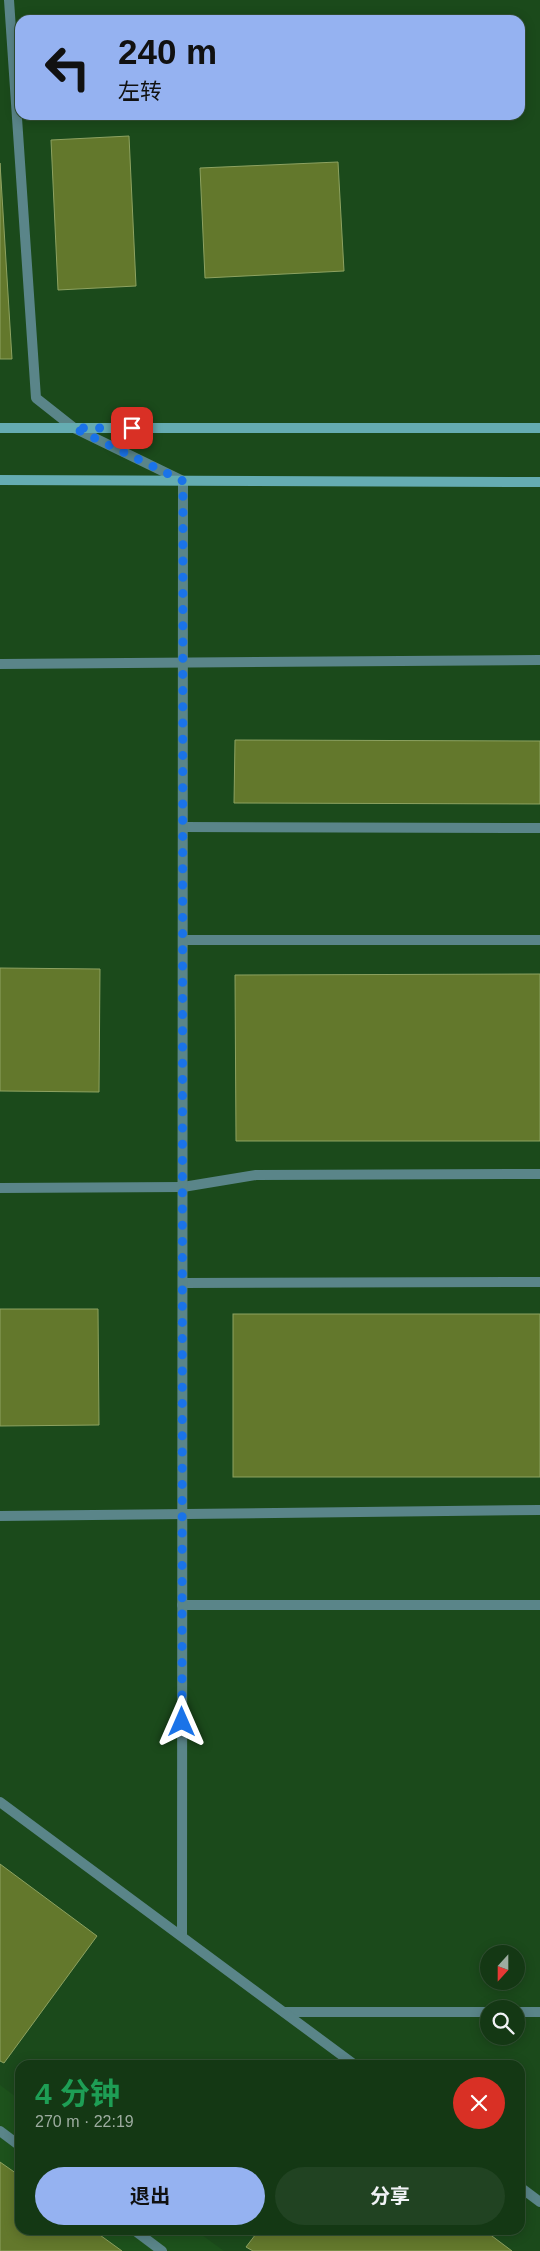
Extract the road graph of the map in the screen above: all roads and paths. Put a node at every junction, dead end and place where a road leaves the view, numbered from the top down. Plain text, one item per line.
1 (9, 0) edge
2 (15, 88) edge
3 (17, 120) edge
4 (0, 428) edge
5 (74, 428) junction
6 (540, 428) edge
7 (0, 480) edge
8 (183, 481) junction
9 (540, 482) edge
10 (540, 660) edge
11 (183, 663) junction
12 (0, 664) edge
13 (183, 827) junction
14 (540, 828) edge
15 (183, 940) junction
16 (540, 940) edge
17 (540, 1174) edge
18 (183, 1187) junction
19 (0, 1188) edge
20 (540, 1282) edge
21 (183, 1283) junction
22 (540, 1510) edge
23 (182, 1512) junction
24 (0, 1516) edge
25 (182, 1605) junction
26 (540, 1605) edge
27 (0, 1802) edge
28 (182, 1936) junction
29 (284, 2012) junction
30 (480, 2012) edge
31 (525, 2012) edge
32 (540, 2012) edge
33 (348, 2060) edge
34 (0, 2131) edge
35 (15, 2142) edge
36 (525, 2191) edge
37 (540, 2202) edge
38 (141, 2235) edge
39 (162, 2251) edge

1 - 2 street
3 - 5 street
4 - 5 main road
5 - 6 main road
5 - 8 street
7 - 8 main road
8 - 9 main road
8 - 11 street
10 - 11 street
11 - 12 street
11 - 13 street
13 - 14 street
13 - 15 street
15 - 16 street
15 - 18 street
17 - 18 street
18 - 19 street
18 - 21 street
20 - 21 street
21 - 23 street
22 - 23 street
23 - 24 street
23 - 25 street
25 - 26 street
25 - 28 street
27 - 28 street
28 - 29 street
29 - 30 street
29 - 33 street
31 - 32 street
34 - 35 street
36 - 37 street
38 - 39 street

